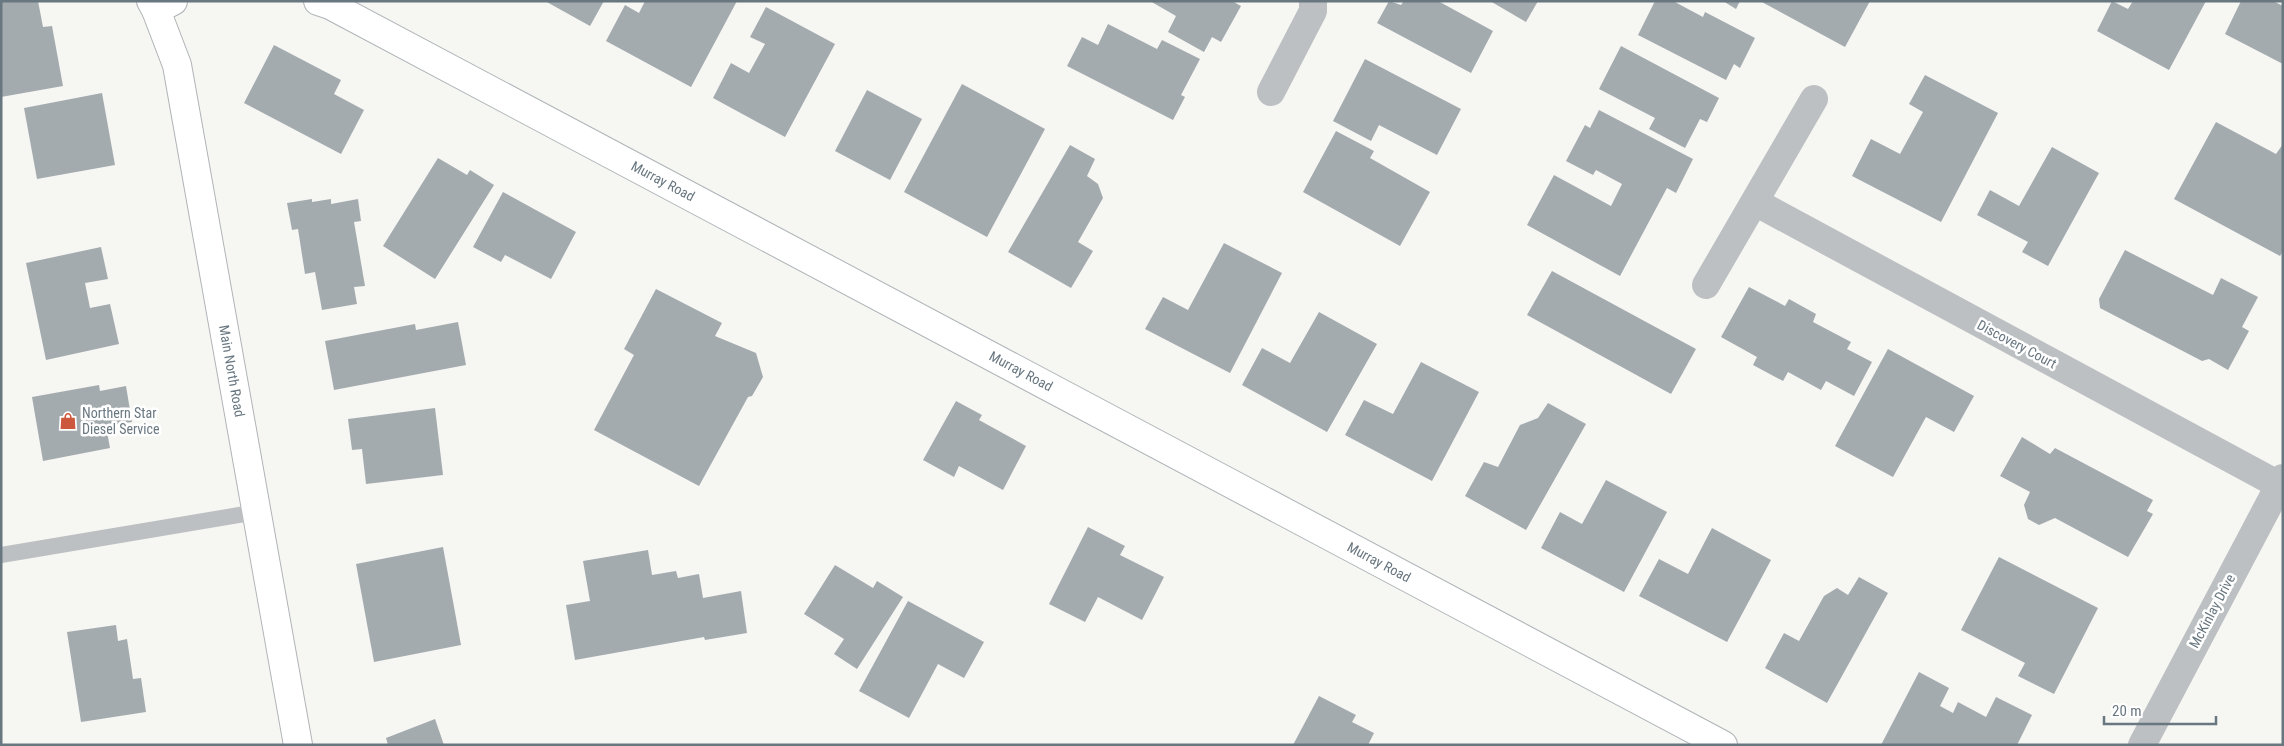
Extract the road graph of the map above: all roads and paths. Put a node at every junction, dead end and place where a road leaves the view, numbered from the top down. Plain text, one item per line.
1 (318, 1) edge
2 (1312, 1) edge
3 (160, 4) edge
4 (1271, 92) dead end
5 (1814, 99) dead end
6 (1755, 202) junction
7 (1706, 285) dead end
8 (2281, 482) edge
9 (256, 512) junction
10 (1, 555) edge
11 (298, 745) edge
12 (1723, 745) edge
13 (2142, 745) edge

1 - 12 street, Murray Road
2 - 4 street
3 - 9 street, Main North Road
5 - 6 street
6 - 7 street
6 - 8 street, Discovery Court
8 - 13 street, McKinlay Drive
9 - 10 lane
9 - 11 street, Main North Road

